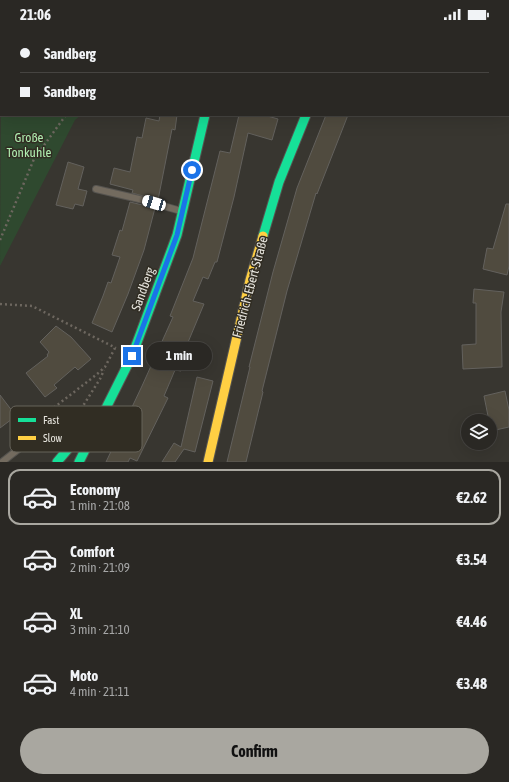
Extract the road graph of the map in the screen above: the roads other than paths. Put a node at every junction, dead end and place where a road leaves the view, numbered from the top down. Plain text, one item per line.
1 (205, 116) edge
2 (306, 116) edge
3 (96, 189) dead end
4 (183, 212) junction
5 (113, 395) junction
6 (104, 406) edge
7 (107, 406) edge
8 (15, 452) edge
9 (65, 452) edge
10 (84, 452) edge
11 (2, 462) edge
12 (57, 462) edge
13 (79, 462) edge
14 (208, 462) edge

1 - 4 street, Sandberg
2 - 14 street, Friedrich-Ebert-Straße
3 - 4 lane
4 - 5 street, Sandberg
5 - 6 street
5 - 7 street, Sandberg
8 - 11 lane
9 - 12 street
10 - 13 street, Sandberg

